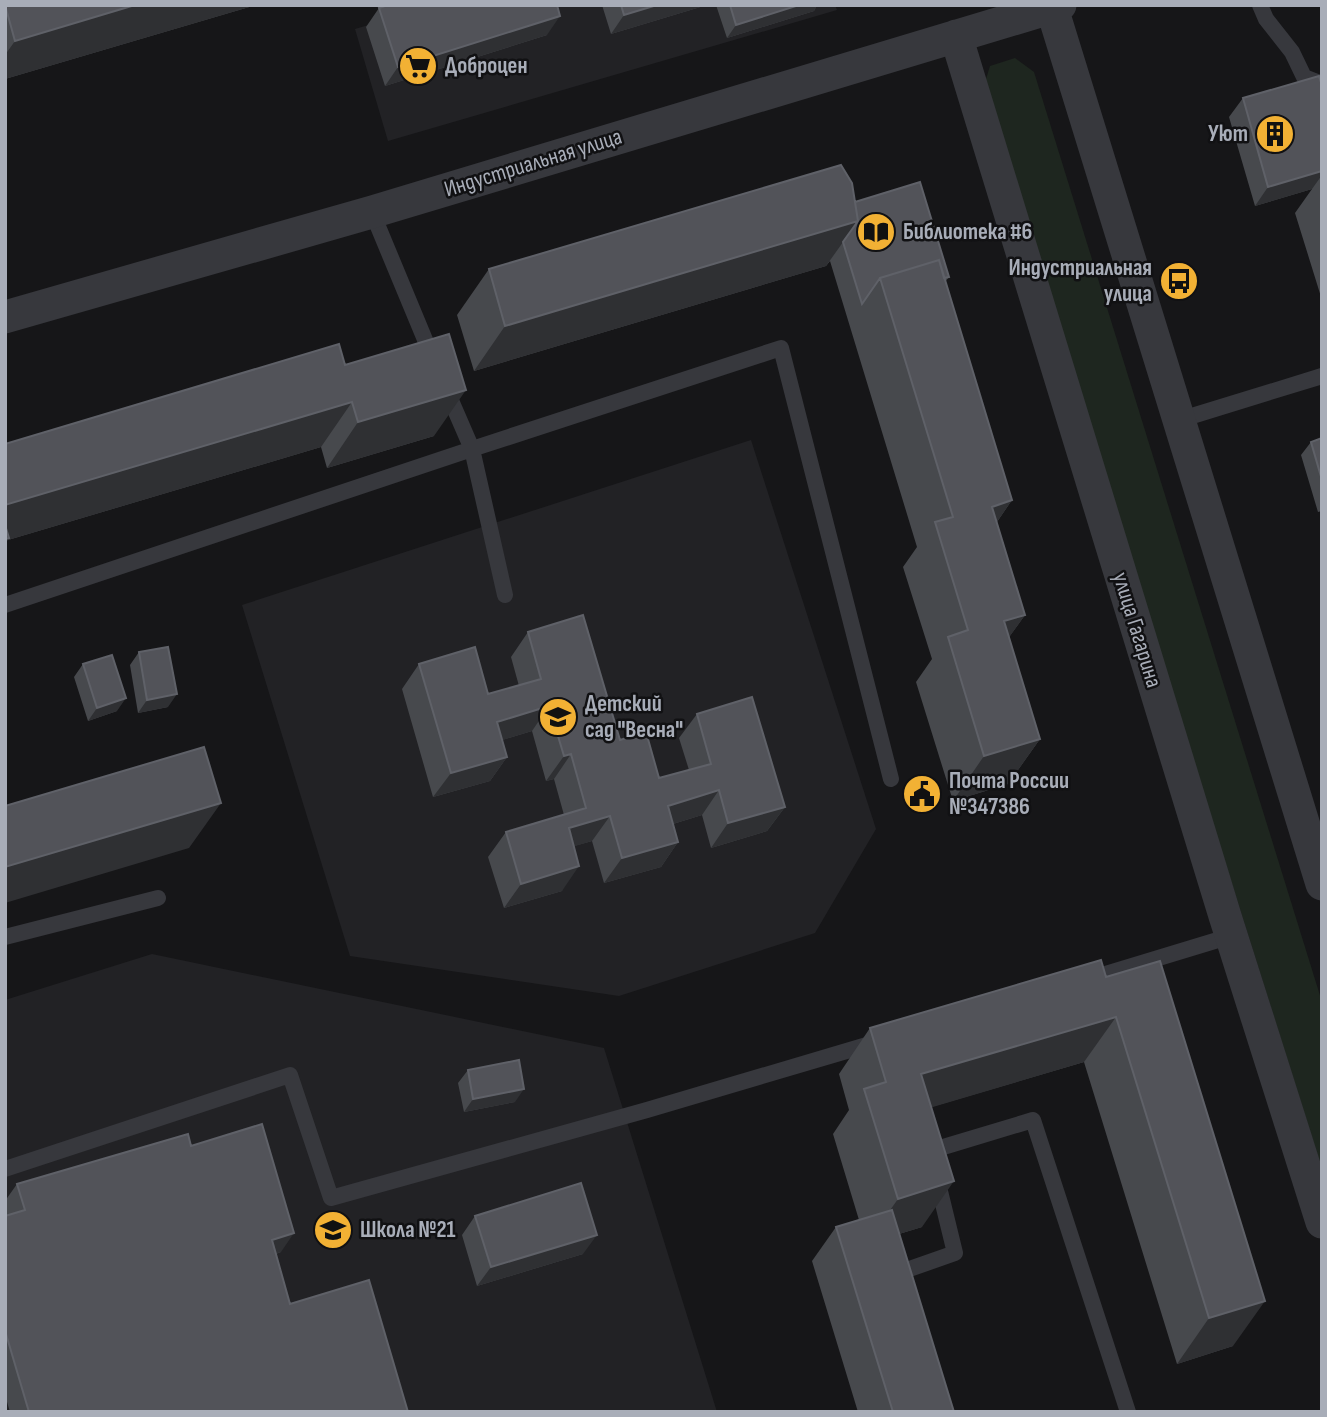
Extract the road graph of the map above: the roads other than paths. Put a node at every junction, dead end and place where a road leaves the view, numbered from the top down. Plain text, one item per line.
1 (1260, 5) edge
2 (1054, 6) edge
3 (956, 36) junction
4 (1322, 84) edge
5 (372, 212) junction
6 (5, 317) edge
7 (1322, 376) edge
8 (1179, 420) junction
9 (472, 449) junction
10 (505, 595) dead end
11 (5, 605) edge
12 (891, 779) dead end
13 (1314, 829) edge
14 (1322, 884) edge
15 (158, 898) dead end
16 (1231, 936) junction
17 (5, 937) edge
18 (1065, 986) edge
19 (895, 1036) edge
20 (5, 1169) edge
21 (1315, 1181) edge
22 (1322, 1223) edge
23 (906, 1298) edge
24 (1128, 1412) edge

1 - 4 lane
2 - 3 street, Индустриальная улица
2 - 8 street
3 - 5 street, Индустриальная улица
3 - 16 street, улица Гагарина
5 - 6 street, Индустриальная улица
5 - 9 lane
7 - 8 lane
8 - 13 street
9 - 10 lane
9 - 11 lane
9 - 12 lane
13 - 14 street
15 - 17 lane
16 - 18 lane
16 - 21 street, улица Гагарина
19 - 20 lane
21 - 22 street, улица Гагарина
23 - 24 lane

